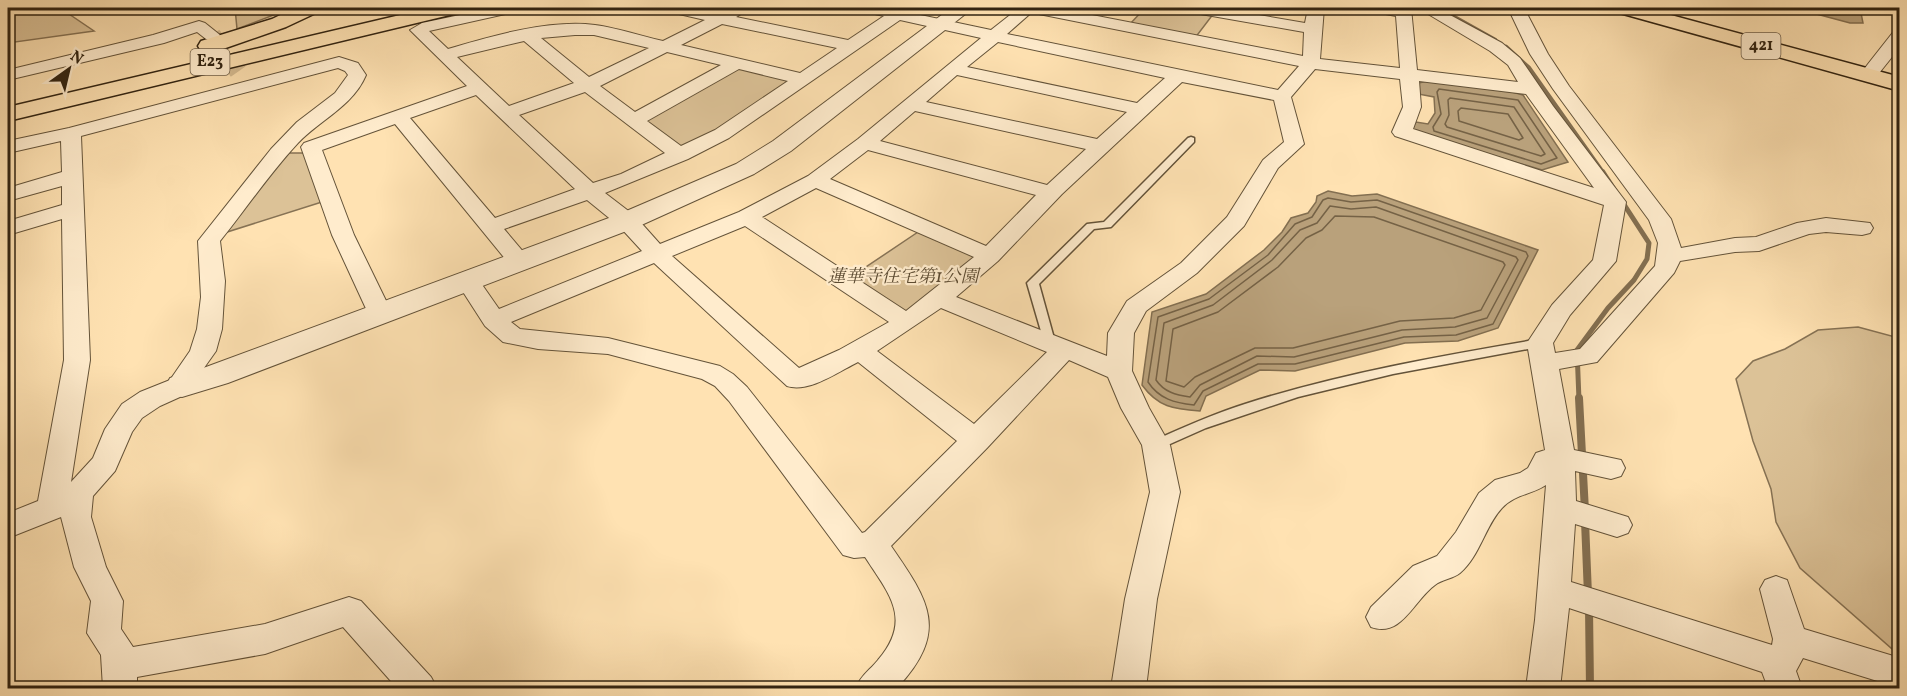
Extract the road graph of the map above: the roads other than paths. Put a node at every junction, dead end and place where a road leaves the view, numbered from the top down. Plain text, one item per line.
1 (311, 8) edge
2 (384, 8) edge
3 (411, 8) edge
4 (453, 8) edge
5 (513, 8) edge
6 (672, 8) edge
7 (740, 8) edge
8 (867, 8) edge
9 (963, 8) edge
10 (1028, 8) edge
11 (1034, 8) edge
12 (1195, 8) edge
13 (1316, 8) edge
14 (1376, 8) edge
15 (1426, 8) edge
16 (1516, 8) edge
17 (1623, 8) edge
18 (1651, 8) edge
19 (1403, 10) edge
20 (902, 11) edge
21 (720, 19) junction
22 (942, 24) junction
23 (208, 27) dead end
24 (1312, 29) junction
25 (526, 35) junction
26 (993, 35) junction
27 (1899, 35) edge
28 (851, 46) junction
29 (666, 47) junction
30 (1539, 54) junction
31 (446, 55) junction
32 (1514, 62) junction
33 (736, 63) junction
34 (1311, 63) junction
35 (1874, 68) junction
36 (952, 69) junction
37 (1407, 73) junction
38 (8, 75) edge
39 (1899, 75) edge
40 (1178, 76) junction
41 (803, 79) junction
42 (1899, 84) edge
43 (587, 86) junction
44 (479, 88) junction
45 (1532, 89) junction
46 (1282, 96) junction
47 (8, 101) edge
48 (910, 104) junction
49 (1141, 110) junction
50 (1546, 110) junction
51 (1580, 111) junction
52 (8, 113) edge
53 (507, 113) junction
54 (399, 117) junction
55 (633, 122) junction
56 (71, 133) junction
57 (1191, 140) dead end
58 (865, 143) junction
59 (1101, 146) junction
60 (8, 147) edge
61 (311, 147) junction
62 (281, 150) junction
63 (681, 155) junction
64 (72, 176) junction
65 (815, 180) junction
66 (590, 192) junction
67 (1052, 193) junction
68 (8, 195) edge
69 (1615, 202) junction
70 (73, 209) junction
71 (747, 217) junction
72 (627, 221) junction
73 (489, 227) junction
74 (8, 228) edge
75 (1862, 228) dead end
76 (657, 255) junction
77 (990, 256) junction
78 (1671, 256) junction
79 (519, 261) junction
80 (468, 281) junction
81 (939, 298) junction
82 (381, 313) junction
83 (494, 320) junction
84 (906, 322) junction
85 (1057, 346) junction
86 (859, 350) junction
87 (1543, 353) junction
88 (1119, 371) junction
89 (182, 386) junction
90 (977, 441) junction
91 (1156, 445) junction
92 (1561, 458) junction
93 (1611, 468) dead end
94 (65, 501) junction
95 (1561, 508) junction
96 (1617, 525) dead end
97 (8, 526) edge
98 (873, 544) junction
99 (1776, 589) dead end
100 (1553, 605) junction
101 (1383, 617) dead end
102 (1784, 663) edge
103 (1899, 674) edge
104 (120, 677) edge
105 (419, 688) edge
106 (873, 688) edge
107 (1129, 688) edge
108 (1543, 688) edge
109 (1557, 688) edge

1 - 47 highway
2 - 47 highway, E23
3 - 52 highway, E23
4 - 52 highway
5 - 31 street
6 - 21 street
7 - 21 street
8 - 20 street
9 - 22 street
10 - 26 street
11 - 34 street
12 - 24 street
13 - 24 street
14 - 19 street
15 - 32 street
16 - 30 street
17 - 42 highway, 421
18 - 35 highway, 421
19 - 37 street
20 - 22 street
20 - 28 street
21 - 28 street
21 - 29 street
22 - 26 street
22 - 72 street
23 - 38 street
24 - 34 street
25 - 29 street
25 - 31 street
25 - 43 street
26 - 36 street
26 - 40 street
27 - 35 street
28 - 41 street
29 - 33 street
29 - 43 street
30 - 32 street
30 - 51 street
31 - 44 street
32 - 45 street
33 - 41 street
33 - 55 street
34 - 37 street
34 - 46 street
35 - 39 highway, 421
36 - 48 street
36 - 49 street
37 - 45 street
37 - 69 street
40 - 46 street
40 - 49 street
41 - 63 street
43 - 53 street
43 - 55 street
44 - 53 street
44 - 54 street
45 - 50 street
46 - 88 street
48 - 58 street
48 - 59 street
49 - 59 street
50 - 51 street
50 - 69 street
51 - 78 street
53 - 66 street
54 - 61 street
54 - 73 street
55 - 63 street
56 - 60 street
56 - 62 street
56 - 64 street
57 - 85 lane
58 - 65 street
58 - 67 street
59 - 67 street
61 - 62 street
61 - 82 street
62 - 89 street
63 - 66 street
64 - 68 street
64 - 70 street
65 - 71 street
65 - 77 street
66 - 72 street
66 - 73 street
67 - 77 street
69 - 87 street
70 - 74 street
70 - 94 street
71 - 76 street
71 - 84 street
72 - 76 street
72 - 79 street
73 - 79 street
75 - 78 street
76 - 83 street
76 - 86 street
77 - 81 street
78 - 87 street
79 - 80 street
80 - 82 street
80 - 83 street
81 - 84 street
81 - 85 street
82 - 89 street
83 - 98 street
84 - 86 street
85 - 88 street
85 - 90 street
86 - 90 street
87 - 91 lane
87 - 92 street
88 - 91 street
89 - 94 street
90 - 98 street
91 - 107 street
92 - 93 street
92 - 95 street
92 - 101 street
94 - 97 street
94 - 104 street
95 - 96 street
95 - 100 street
98 - 106 street
99 - 102 street
100 - 102 street
100 - 108 street
100 - 109 street
102 - 103 street
104 - 105 street

